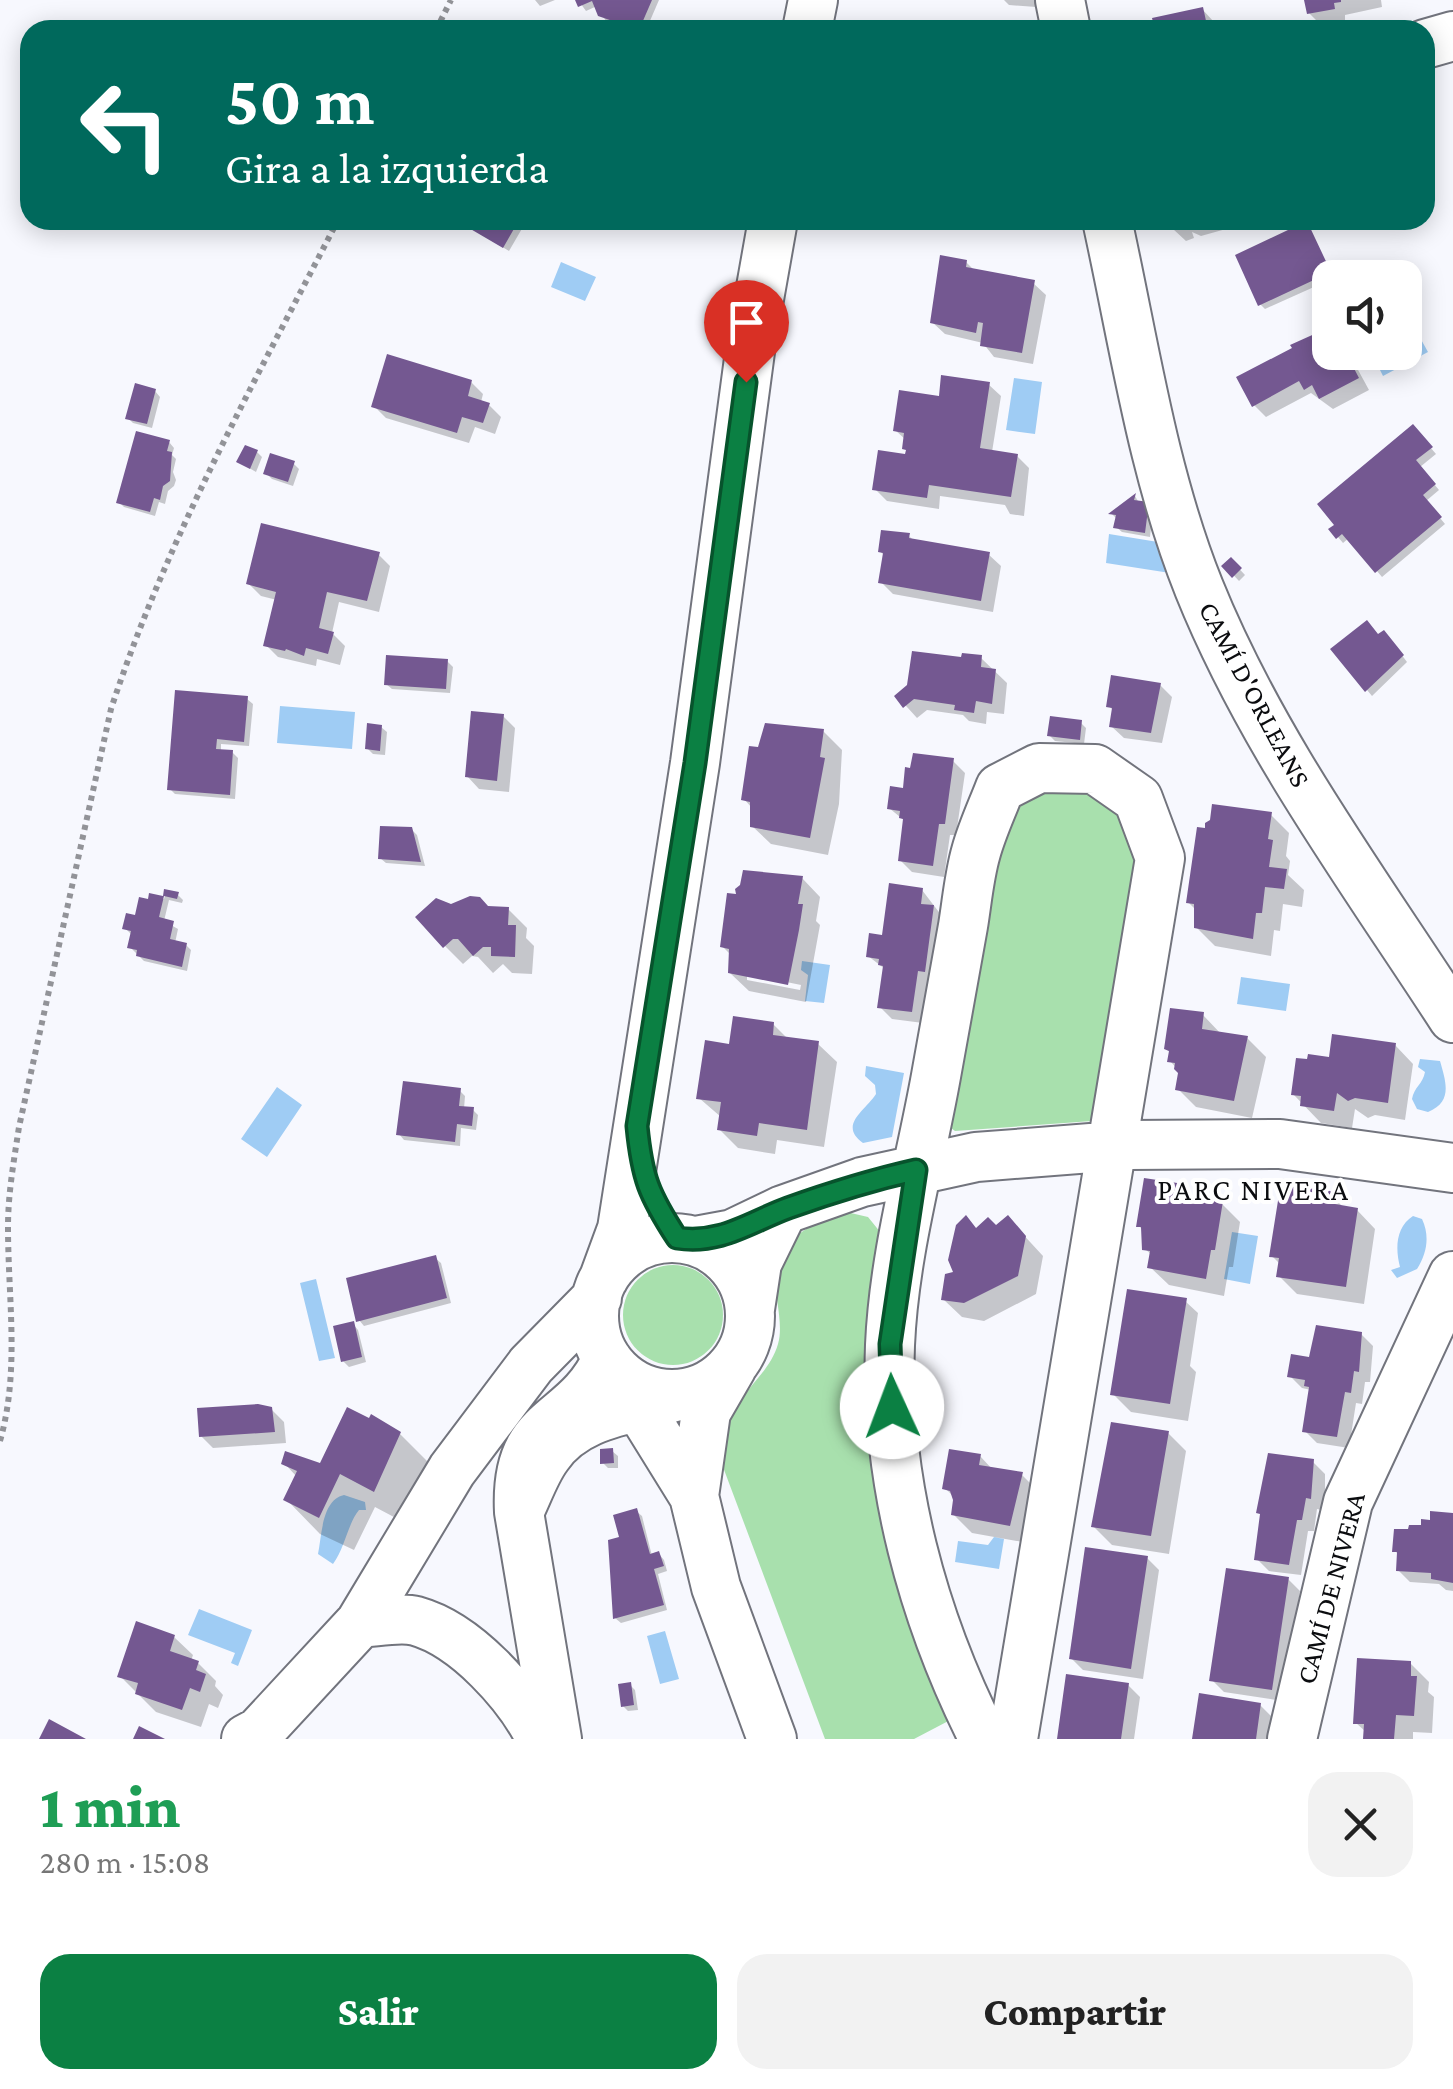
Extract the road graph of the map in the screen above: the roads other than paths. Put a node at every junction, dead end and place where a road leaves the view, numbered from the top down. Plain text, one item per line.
1 (772, 230) edge
2 (1109, 230) edge
3 (1453, 1018) edge
4 (637, 1126) junction
5 (1114, 1146) junction
6 (1453, 1168) edge
7 (916, 1170) junction
8 (783, 1210) junction
9 (686, 1240) junction
10 (1453, 1276) edge
11 (601, 1288) junction
12 (750, 1309) junction
13 (531, 1365) junction
14 (733, 1366) junction
15 (617, 1372) junction
16 (694, 1496) junction
17 (360, 1622) junction
18 (246, 1739) edge
19 (541, 1739) edge
20 (556, 1739) edge
21 (772, 1739) edge
22 (984, 1739) edge
23 (1014, 1739) edge
24 (1292, 1739) edge

1 - 4 street
2 - 3 street, CAMÍ D'ORLEANS
4 - 9 street
4 - 11 street
5 - 6 street
5 - 7 street
5 - 7 street
5 - 23 street
7 - 8 street
7 - 22 street
8 - 9 street
8 - 12 street
9 - 11 street
9 - 12 street
10 - 24 street, CAMÍ DE NIVERA
11 - 13 street
11 - 15 street
12 - 14 street
13 - 15 street
13 - 17 street
14 - 15 street
14 - 16 street
15 - 16 street
15 - 20 street
16 - 21 street
17 - 18 street
17 - 19 street

